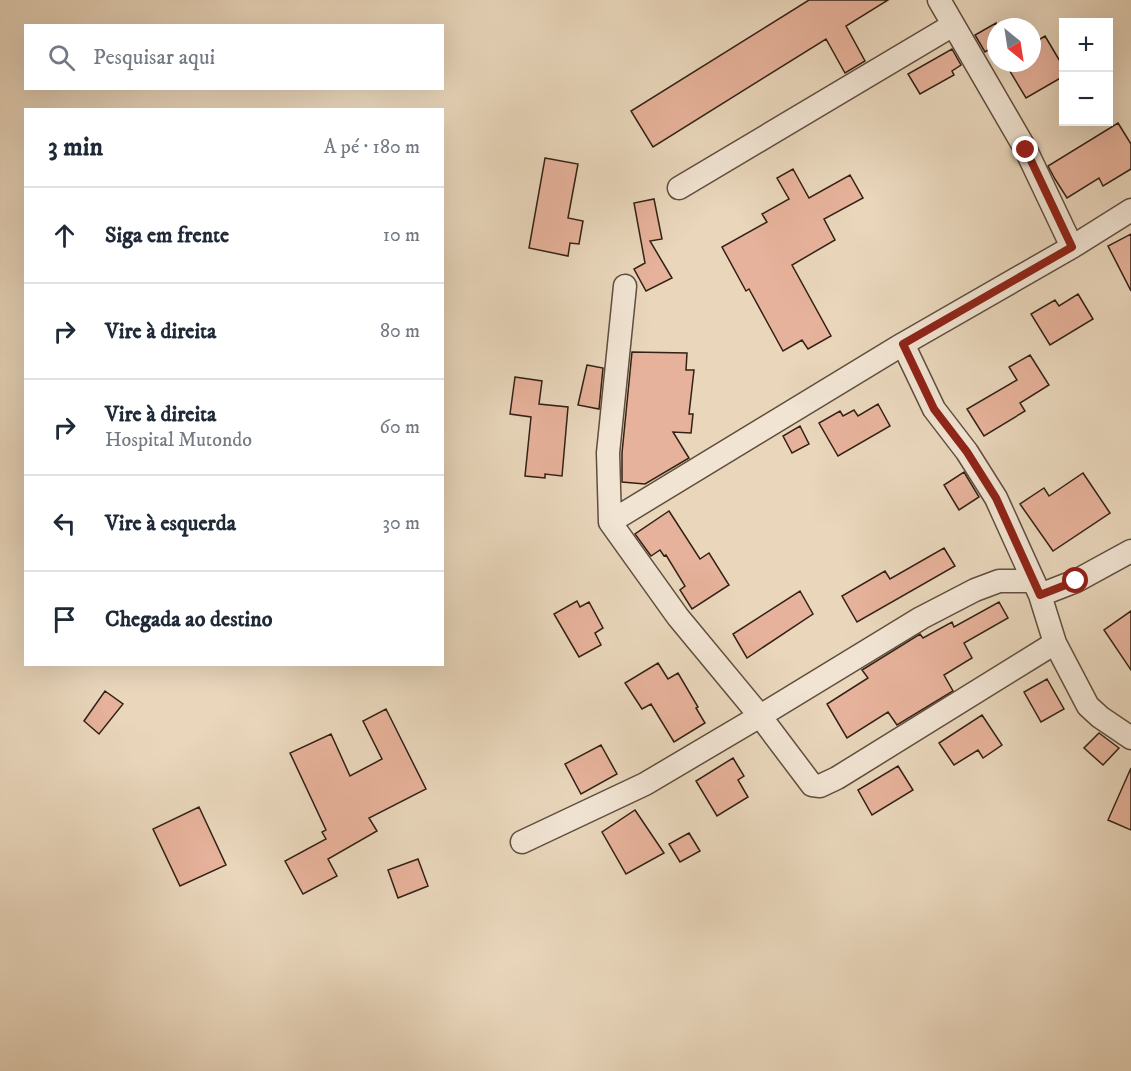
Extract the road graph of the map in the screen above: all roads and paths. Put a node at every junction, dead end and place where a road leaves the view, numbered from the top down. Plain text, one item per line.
1 (939, 0) edge
2 (953, 25) junction
3 (679, 188) dead end
4 (1131, 210) edge
5 (1072, 247) junction
6 (625, 286) dead end
7 (903, 344) junction
8 (610, 522) junction
9 (1131, 551) edge
10 (1036, 588) junction
11 (1055, 643) junction
12 (760, 716) junction
13 (1131, 738) edge
14 (522, 842) dead end

1 - 2 street
2 - 3 street
2 - 5 street
4 - 5 street
5 - 7 street
6 - 8 street
7 - 8 street
7 - 10 street
8 - 12 street
9 - 10 street
10 - 11 street
10 - 12 street
11 - 12 street
11 - 13 street
12 - 14 street

